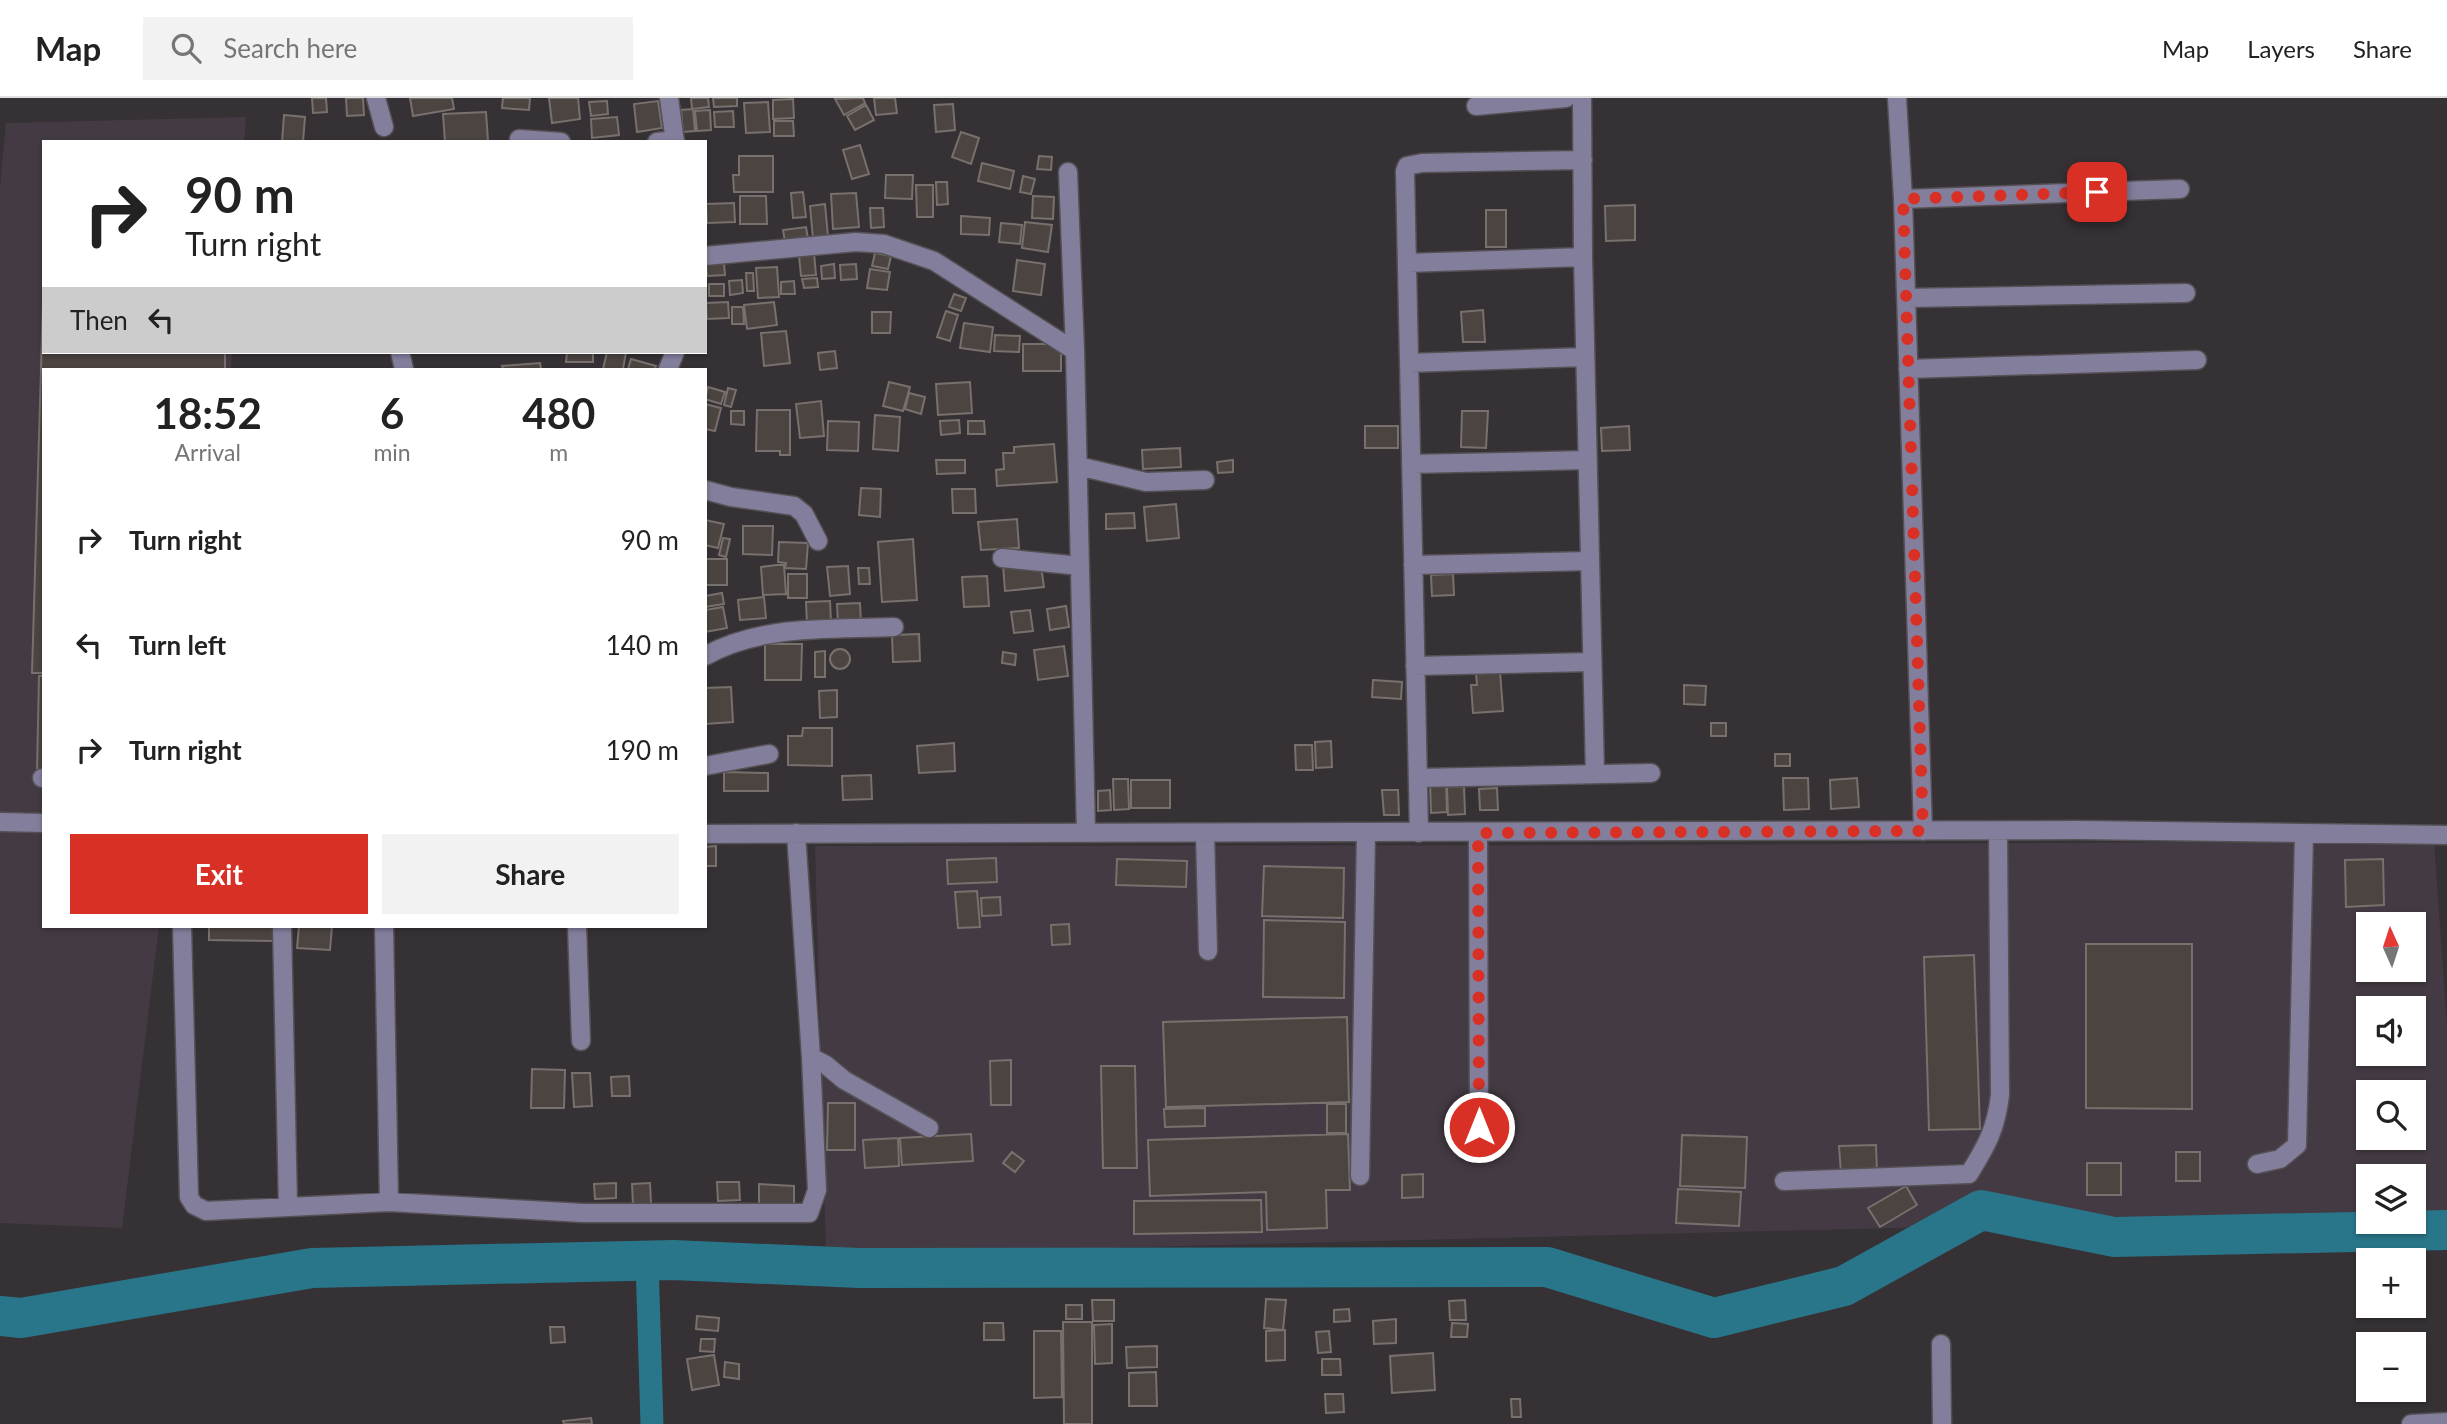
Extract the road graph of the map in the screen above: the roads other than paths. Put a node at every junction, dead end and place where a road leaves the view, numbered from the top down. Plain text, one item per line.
1 (376, 98) edge
2 (669, 98) edge
3 (1566, 98) edge
4 (1582, 98) edge
5 (1896, 98) edge
6 (1476, 106) dead end
7 (384, 127) dead end
8 (519, 139) dead end
9 (533, 140) edge
10 (669, 140) edge
11 (1583, 160) junction
12 (1068, 172) dead end
13 (2180, 189) dead end
14 (1903, 199) junction
15 (707, 256) edge
16 (1583, 257) junction
17 (1407, 263) junction
18 (2186, 293) dead end
19 (1906, 298) junction
20 (1075, 351) junction
21 (1585, 357) junction
22 (2197, 360) dead end
23 (1409, 363) junction
24 (1908, 369) junction
25 (1587, 460) junction
26 (1411, 464) junction
27 (1078, 466) junction
28 (1205, 480) dead end
29 (707, 491) edge
30 (818, 541) dead end
31 (1002, 558) dead end
32 (1590, 561) junction
33 (1413, 565) junction
34 (1080, 566) junction
35 (894, 627) dead end
36 (707, 655) edge
37 (1592, 663) junction
38 (1415, 666) junction
39 (769, 754) dead end
40 (707, 766) edge
41 (1651, 773) dead end
42 (1595, 774) junction
43 (1418, 778) junction
44 (0, 822) edge
45 (42, 822) edge
46 (1923, 831) junction
47 (1998, 831) junction
48 (796, 833) junction
49 (1086, 833) junction
50 (1205, 833) junction
51 (1366, 833) junction
52 (1419, 833) junction
53 (1478, 833) junction
54 (707, 834) edge
55 (2304, 835) junction
56 (2447, 835) edge
57 (181, 928) edge
58 (282, 928) edge
59 (384, 928) edge
60 (577, 928) edge
61 (1208, 951) dead end
62 (581, 1041) dead end
63 (811, 1057) junction
64 (1479, 1127) dead end
65 (929, 1128) dead end
66 (2257, 1164) dead end
67 (1360, 1176) dead end
68 (1784, 1181) dead end
69 (389, 1202) junction
70 (288, 1206) junction
71 (1941, 1343) dead end
72 (2447, 1422) edge
73 (1942, 1424) edge
74 (2411, 1424) edge

1 - 7 street
2 - 10 street
3 - 6 street
4 - 11 street
5 - 14 street
8 - 9 street
11 - 16 street
11 - 17 street
12 - 20 street
13 - 14 street
14 - 19 street
15 - 20 street
16 - 17 street
16 - 21 street
17 - 23 street
18 - 19 street
19 - 24 street
20 - 27 street
21 - 23 street
21 - 25 street
22 - 24 street
23 - 26 street
24 - 46 street
25 - 26 street
25 - 32 street
26 - 33 street
27 - 28 street
27 - 34 street
29 - 30 street
31 - 34 street
32 - 33 street
32 - 37 street
33 - 38 street
34 - 49 street
35 - 36 street
37 - 38 street
37 - 42 street
38 - 43 street
39 - 40 street
41 - 42 street
42 - 43 street
43 - 52 street
44 - 45 street
46 - 47 street
46 - 53 street
47 - 55 street
47 - 68 street
48 - 49 street
48 - 54 street
48 - 63 street
49 - 50 street
50 - 51 street
50 - 61 street
51 - 52 street
51 - 67 street
52 - 53 street
53 - 64 street
55 - 56 street
55 - 66 street
57 - 70 street
58 - 70 street
59 - 69 street
60 - 62 street
63 - 65 street
63 - 69 street
69 - 70 street
71 - 73 street
72 - 74 street

